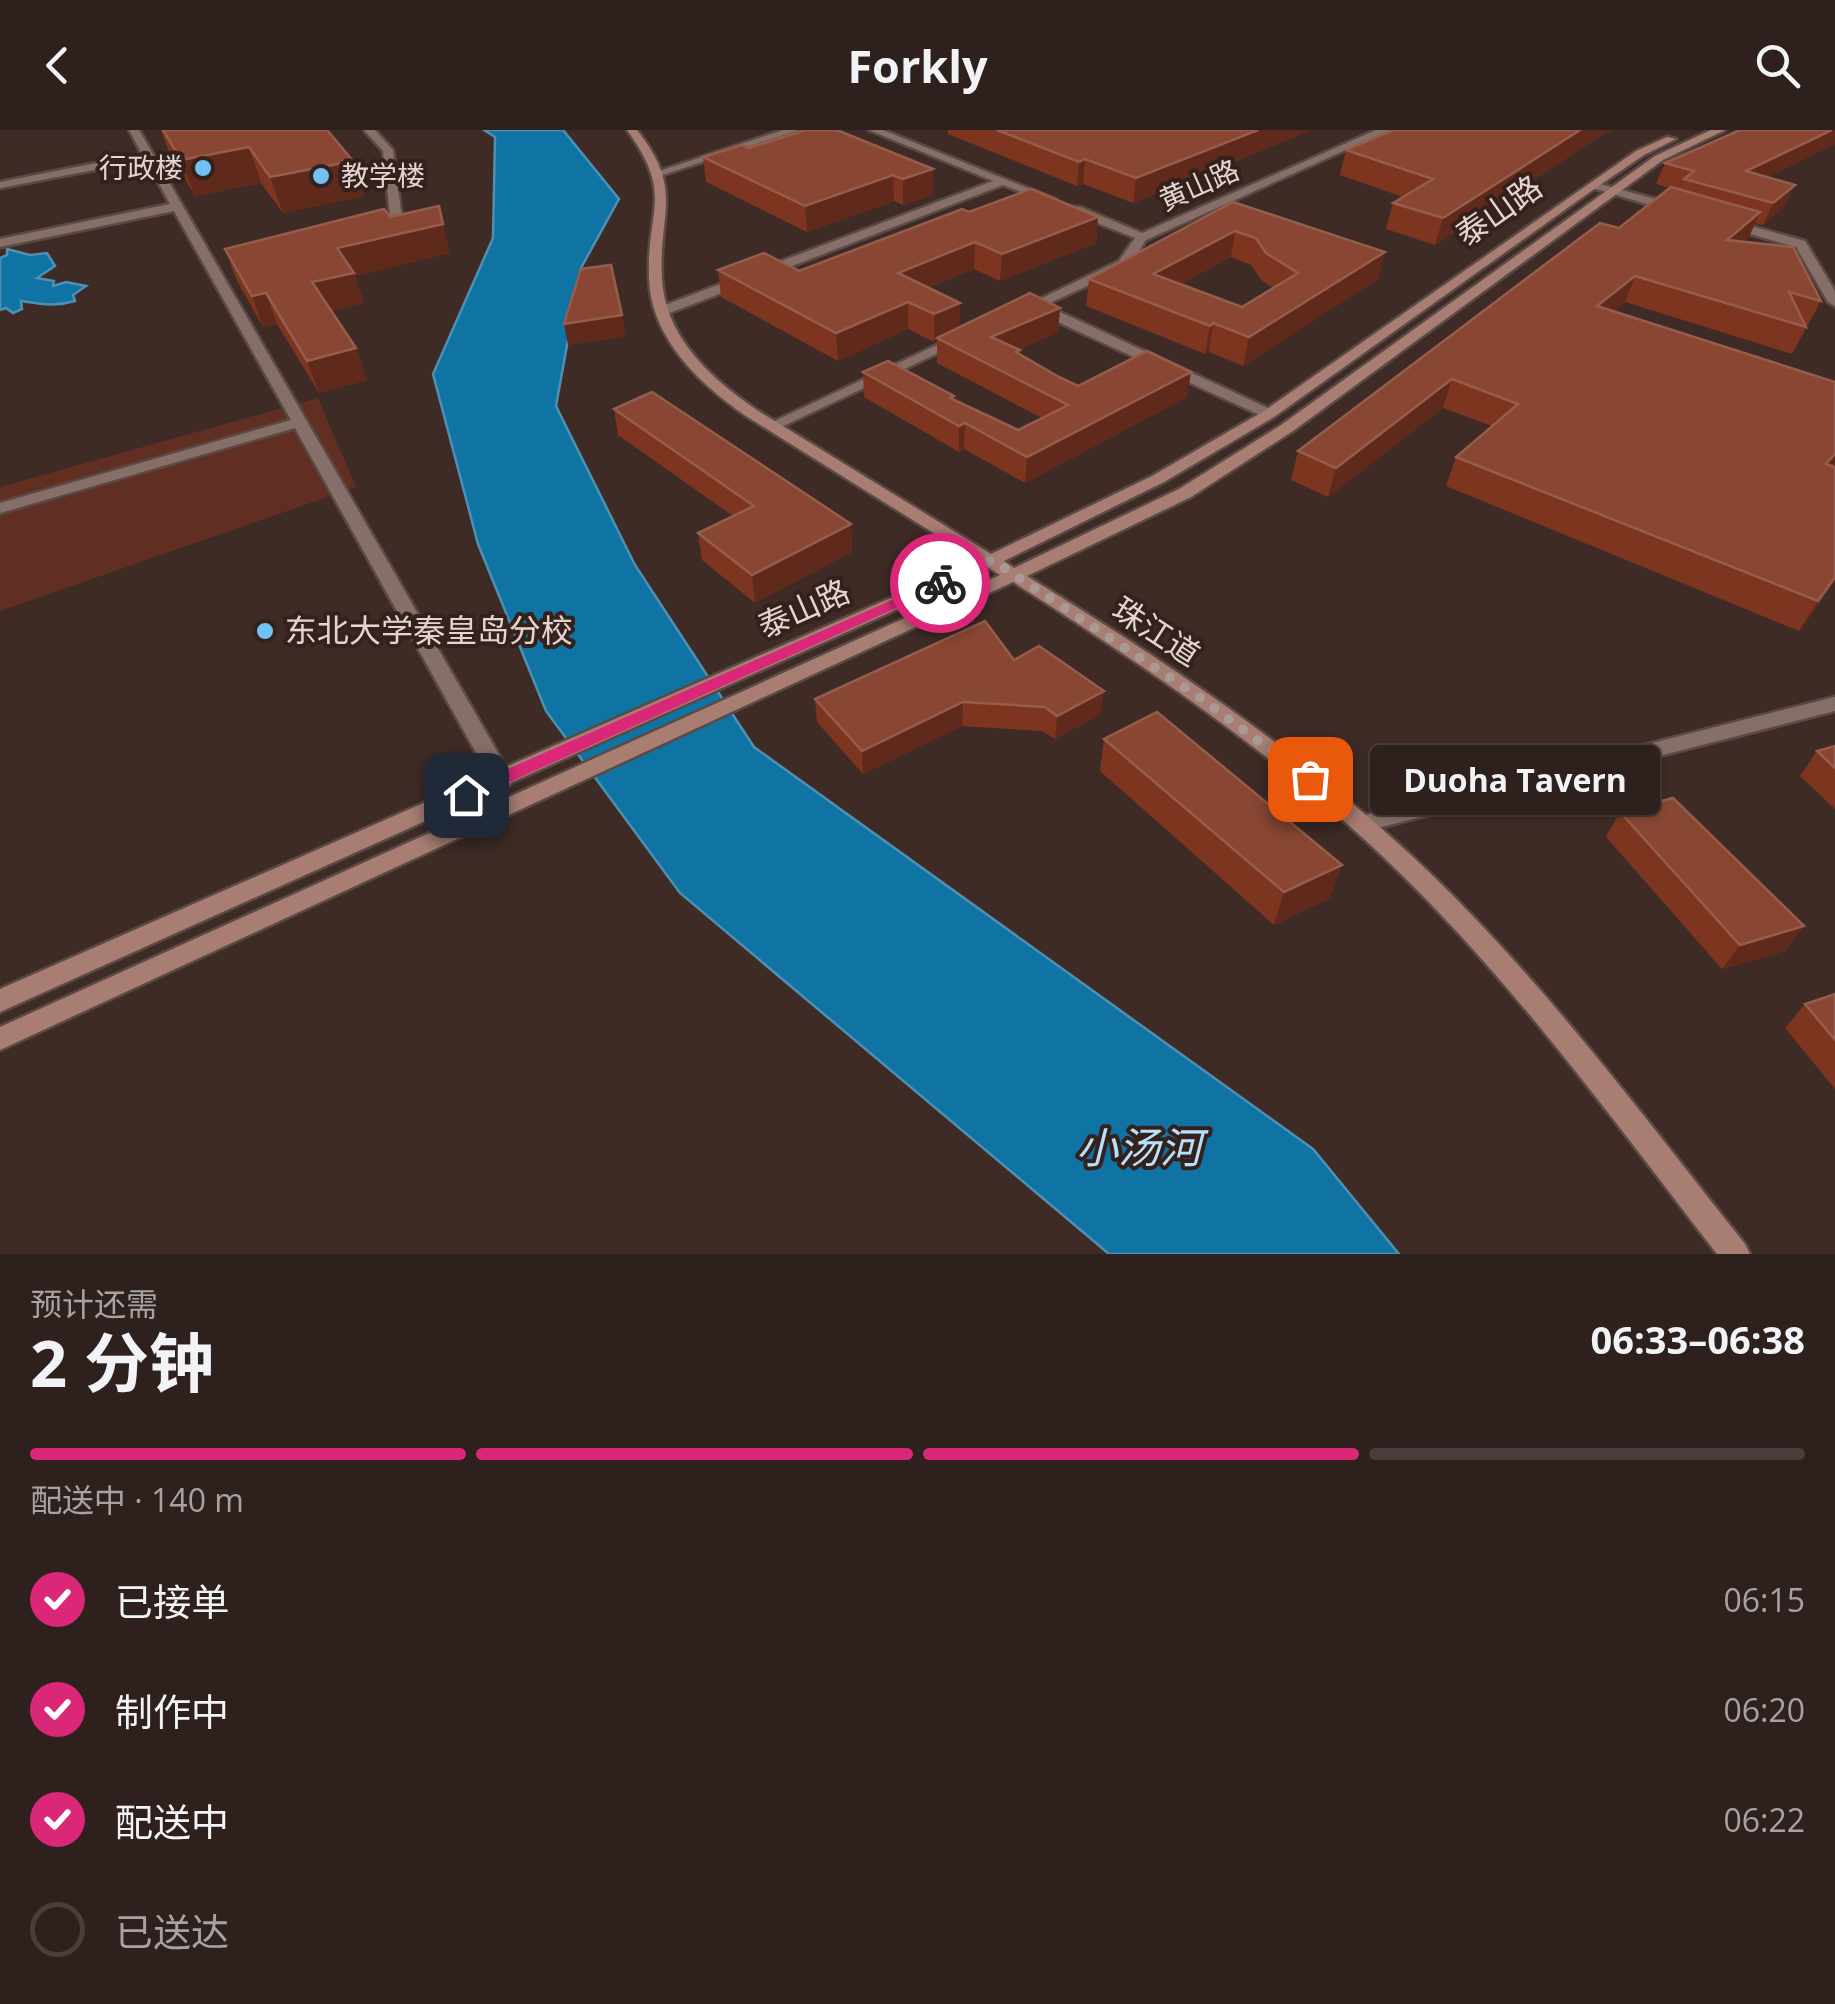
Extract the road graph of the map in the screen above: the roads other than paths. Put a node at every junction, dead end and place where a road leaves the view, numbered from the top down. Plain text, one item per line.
1 (134, 130) edge
2 (369, 130) edge
3 (632, 130) edge
4 (794, 130) edge
5 (874, 130) edge
6 (1385, 130) edge
7 (1691, 130) edge
8 (1720, 130) edge
9 (146, 156) junction
10 (659, 173) junction
11 (1003, 181) junction
12 (0, 185) edge
13 (1593, 185) junction
14 (1614, 191) junction
15 (175, 207) junction
16 (1689, 212) edge
17 (1707, 218) edge
18 (371, 234) edge
19 (1142, 237) junction
20 (0, 244) edge
21 (228, 266) edge
22 (211, 270) junction
23 (1835, 302) edge
24 (1033, 306) junction
25 (662, 311) junction
26 (1016, 314) edge
27 (982, 330) edge
28 (1269, 414) junction
29 (297, 423) junction
30 (774, 425) junction
31 (0, 508) edge
32 (992, 560) junction
33 (1014, 575) junction
34 (1835, 704) edge
35 (502, 779) junction
36 (1362, 824) junction
37 (0, 1001) edge
38 (0, 1039) edge
39 (1735, 1254) edge

1 - 9 street
2 - 18 street
3 - 10 street, 珠江道
4 - 10 street
5 - 11 street
6 - 19 street, 黄山路
7 - 13 street, 泰山路
8 - 14 street
9 - 12 street
9 - 15 street
10 - 25 street, 珠江道
11 - 19 street
11 - 25 street
13 - 14 street
13 - 28 street, 泰山路
14 - 16 street
14 - 33 street
15 - 20 street
15 - 22 street
17 - 23 street
19 - 24 street
21 - 22 street
22 - 29 street
24 - 26 street
24 - 28 street
25 - 30 street, 珠江道
27 - 30 street
28 - 32 street, 泰山路
29 - 31 street
29 - 35 street
30 - 32 street, 珠江道
32 - 33 street, 珠江道
32 - 35 street, 泰山路
33 - 36 street, 珠江道
33 - 38 street
34 - 36 street
35 - 37 street, 泰山路
36 - 39 street, 珠江道

